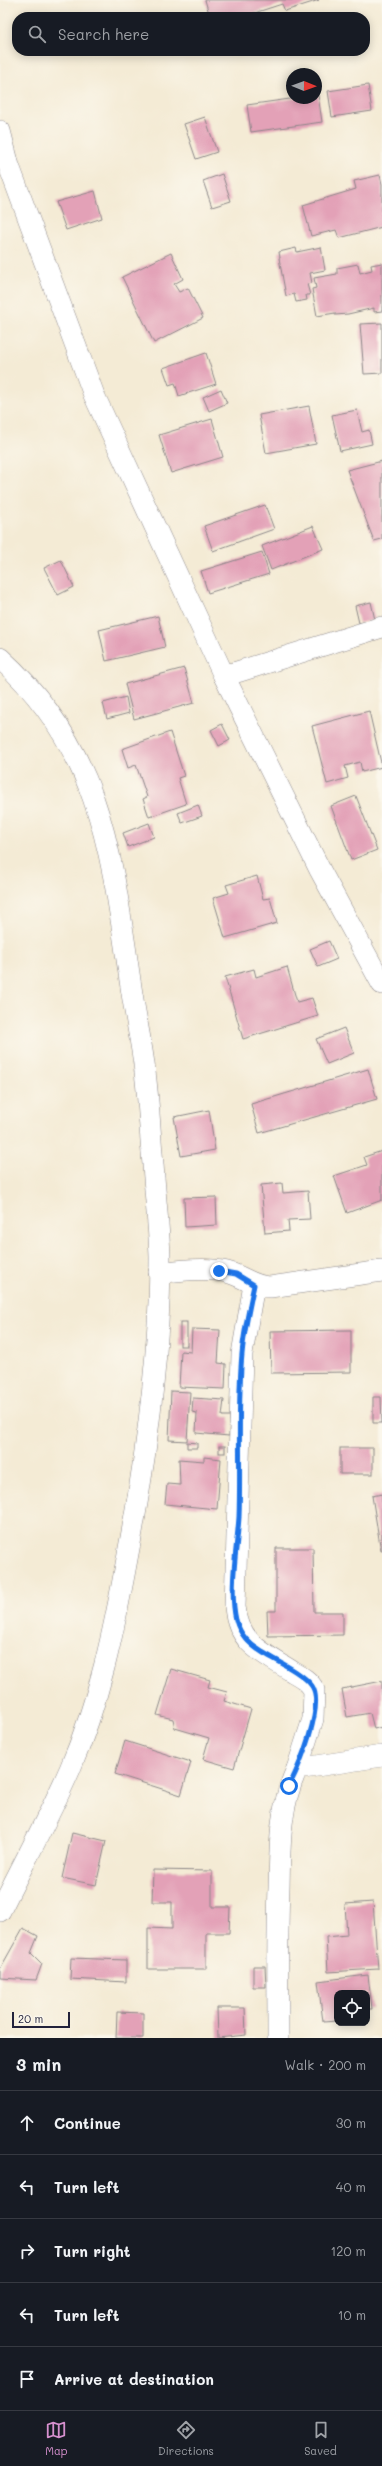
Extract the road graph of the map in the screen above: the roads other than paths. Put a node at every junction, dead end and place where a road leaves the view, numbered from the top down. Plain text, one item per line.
1 (0, 131) edge
2 (4, 170) edge
3 (382, 627) edge
4 (0, 658) edge
5 (224, 676) junction
6 (382, 984) edge
7 (382, 1271) edge
8 (160, 1272) junction
9 (254, 1285) junction
10 (382, 1756) edge
11 (297, 1769) junction
12 (0, 1911) edge
13 (278, 2038) edge

1 - 2 street
2 - 5 street
3 - 5 street
4 - 8 street
5 - 6 street
7 - 9 street
8 - 9 street
8 - 12 street
9 - 11 street
10 - 11 street
11 - 13 street

